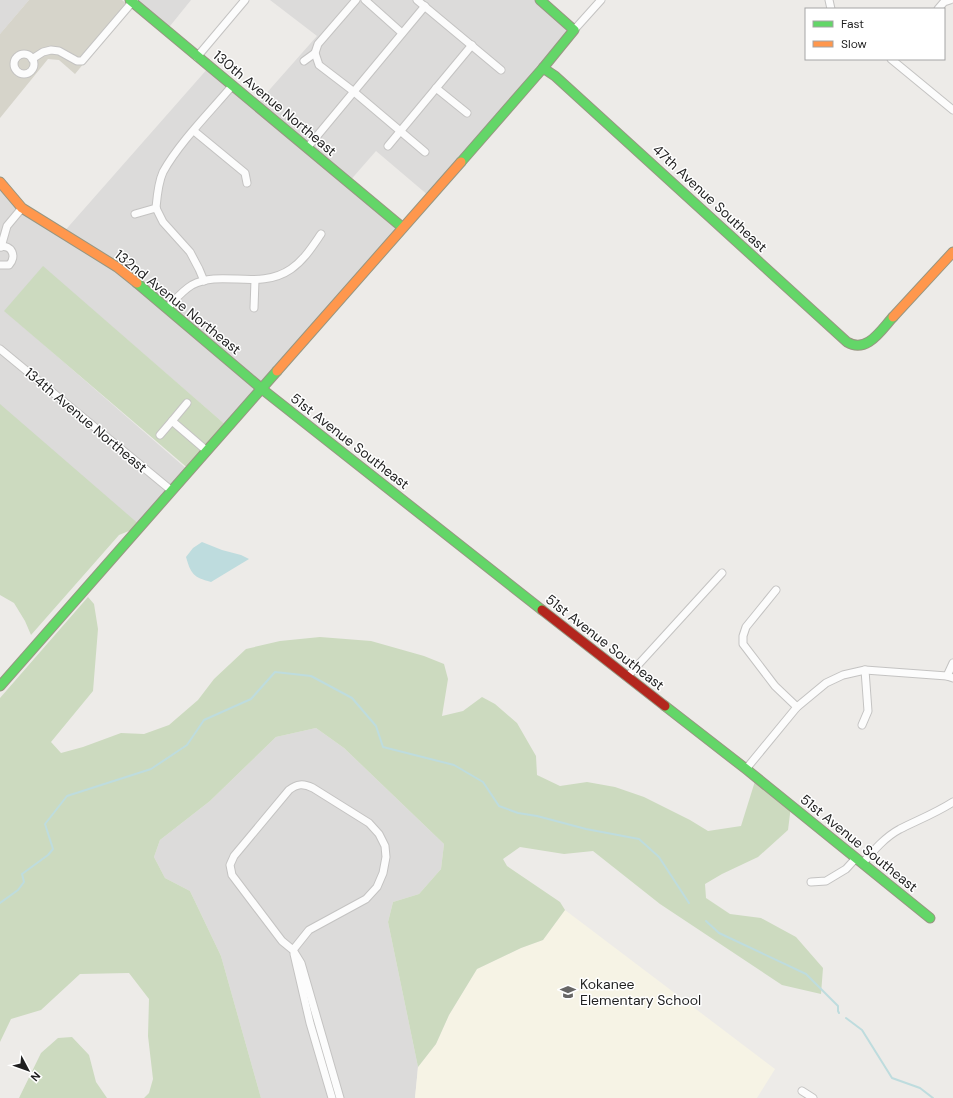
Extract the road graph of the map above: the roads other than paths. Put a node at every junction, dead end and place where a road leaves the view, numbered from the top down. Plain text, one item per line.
1 (245, 0) edge
2 (356, 0) edge
3 (365, 0) edge
4 (417, 0) edge
5 (540, 0) edge
6 (601, 0) edge
7 (950, 0) edge
8 (132, 1) edge
9 (425, 6) junction
10 (939, 8) edge
11 (574, 30) junction
12 (402, 33) junction
13 (472, 45) junction
14 (315, 53) junction
15 (198, 57) junction
16 (32, 59) dead end
17 (893, 60) edge
18 (304, 61) dead end
19 (543, 68) junction
20 (501, 70) dead end
21 (232, 86) junction
22 (436, 88) junction
23 (353, 91) junction
24 (953, 110) edge
25 (467, 114) dead end
26 (399, 130) junction
27 (194, 131) junction
28 (388, 146) dead end
29 (307, 148) junction
30 (425, 152) dead end
31 (0, 182) edge
32 (247, 183) dead end
33 (22, 208) junction
34 (156, 208) junction
35 (135, 214) dead end
36 (402, 227) junction
37 (320, 234) dead end
38 (0, 247) edge
39 (953, 252) edge
40 (0, 266) edge
41 (255, 280) junction
42 (204, 281) junction
43 (167, 308) junction
44 (254, 308) dead end
45 (0, 349) edge
46 (262, 389) junction
47 (187, 403) dead end
48 (172, 421) junction
49 (160, 435) dead end
50 (207, 451) junction
51 (172, 491) junction
52 (722, 573) dead end
53 (776, 590) dead end
54 (953, 663) edge
55 (865, 670) junction
56 (627, 677) junction
57 (950, 677) edge
58 (0, 686) edge
59 (797, 707) junction
60 (862, 725) dead end
61 (746, 769) junction
62 (953, 802) edge
63 (859, 860) junction
64 (812, 882) dead end
65 (930, 918) dead end
66 (293, 950) junction
67 (320, 1028) junction
68 (312, 1029) junction
69 (802, 1091) dead end
70 (335, 1096) edge
71 (814, 1098) edge

1 - 15 street
2 - 14 street
3 - 12 street
4 - 9 street
5 - 11 street
6 - 11 street
7 - 10 street
8 - 15 street, 130th Avenue Northeast
8 - 16 street
9 - 12 street
9 - 13 street
11 - 19 street
12 - 23 street
13 - 20 street
13 - 22 street
14 - 18 street
14 - 23 street
15 - 21 street, 130th Avenue Northeast
17 - 24 street
19 - 36 street
19 - 39 street, 47th Avenue Southeast
21 - 27 street
21 - 29 street, 130th Avenue Northeast
22 - 25 street
22 - 26 street
23 - 26 street
23 - 29 street
26 - 28 street
26 - 30 street
27 - 32 street
27 - 34 street
29 - 36 street, 130th Avenue Northeast
31 - 33 street, 132nd Avenue Northeast
33 - 38 street
33 - 43 street, 132nd Avenue Northeast
34 - 35 street
34 - 42 street
36 - 46 street
37 - 41 street
38 - 40 street
41 - 42 street
41 - 44 street
42 - 43 street
43 - 46 street, 132nd Avenue Northeast
45 - 51 street, 134th Avenue Northeast
46 - 50 street
46 - 56 street, 51st Avenue Southeast
47 - 48 street
48 - 49 street
48 - 50 street
50 - 51 street
51 - 58 street
52 - 56 street
53 - 59 street
54 - 57 street
55 - 57 street
55 - 59 street
55 - 60 street
56 - 61 street, 51st Avenue Southeast
59 - 61 street
61 - 63 street, 51st Avenue Southeast
62 - 63 street
63 - 64 street
63 - 65 street, 51st Avenue Southeast
66 - 66 street
66 - 67 street
66 - 68 street
67 - 68 street
67 - 70 street
68 - 70 street
69 - 71 street

